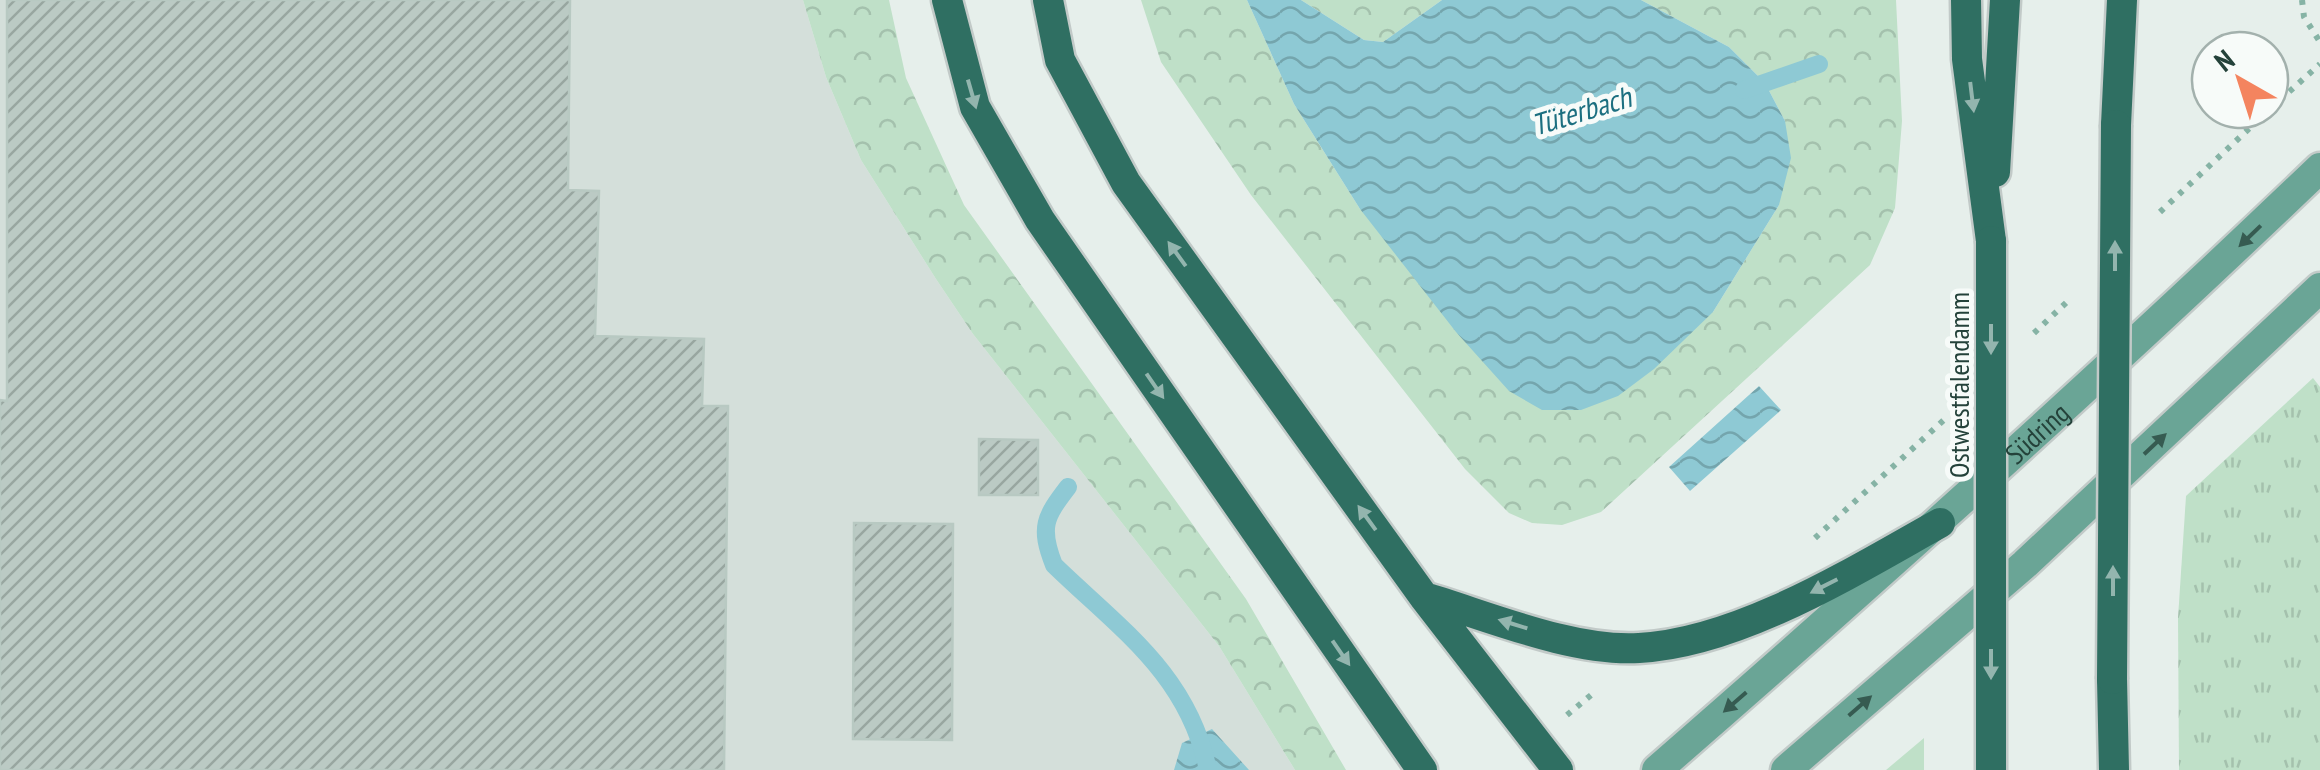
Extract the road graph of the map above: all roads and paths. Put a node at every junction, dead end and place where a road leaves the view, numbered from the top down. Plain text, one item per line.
1 (948, 0) edge
2 (1048, 0) edge
3 (1966, 0) edge
4 (2006, 0) edge
5 (2122, 0) edge
6 (2302, 0) edge
7 (2320, 42) edge
8 (2320, 64) edge
9 (2290, 91) edge
10 (2320, 168) edge
11 (1991, 242) junction
12 (2320, 288) edge
13 (1940, 523) junction
14 (1424, 597) junction
15 (1613, 647) junction
16 (1535, 741) junction
17 (1422, 770) edge
18 (1558, 770) edge
19 (1657, 770) edge
20 (1786, 770) edge
21 (1992, 770) edge
22 (2114, 770) edge

1 -> 17 highway
14 -> 2 highway
3 -> 11 highway
4 - 11 highway, Ostwestfalendamm
22 -> 5 highway, bridge
6 - 7 path
8 - 9 path
10 -> 13 main road, Südring
11 -> 21 highway, Ostwestfalendamm, bridge
20 -> 12 main road
13 -> 15 highway
13 -> 19 main road, Südring
15 -> 14 highway
14 - 16 highway
15 - 16 path
16 - 18 highway

